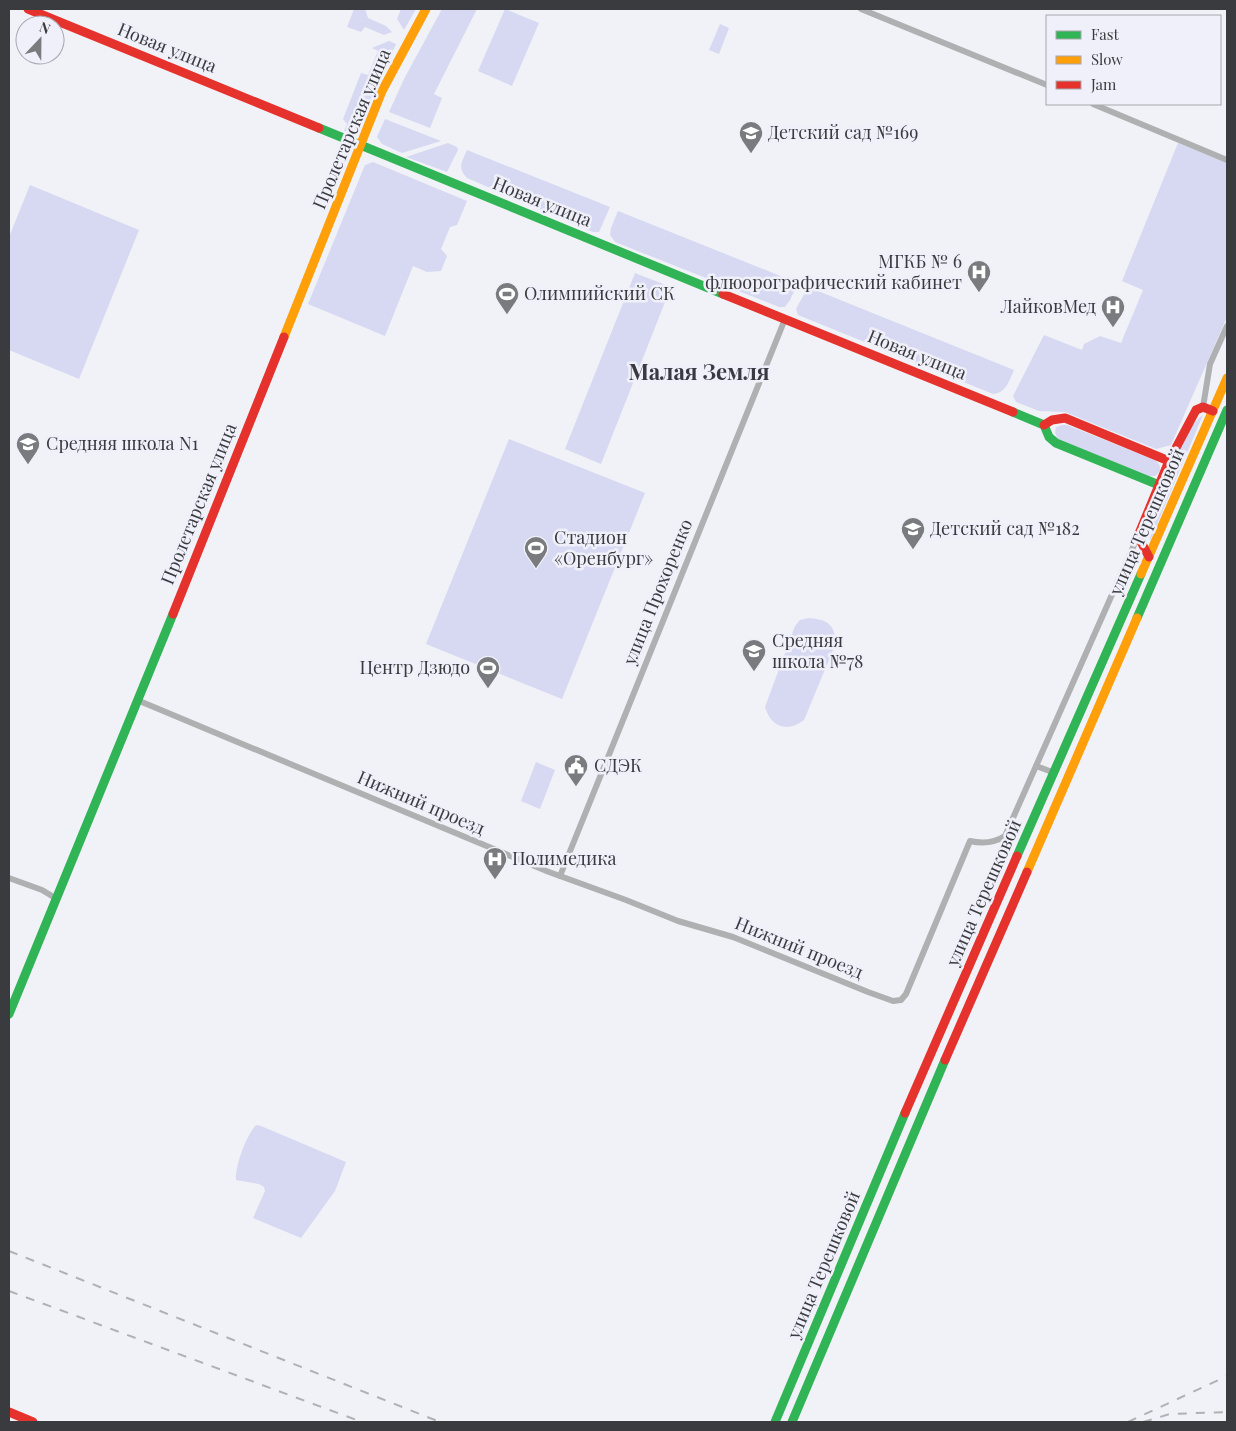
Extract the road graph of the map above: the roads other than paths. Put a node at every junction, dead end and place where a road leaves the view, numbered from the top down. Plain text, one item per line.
1 (28, 9) edge
2 (426, 9) edge
3 (861, 9) edge
4 (1046, 85) edge
5 (1095, 105) edge
6 (360, 145) junction
7 (1227, 160) edge
8 (785, 319) junction
9 (1227, 326) edge
10 (1227, 378) edge
11 (1203, 407) junction
12 (1213, 411) junction
13 (1226, 413) edge
14 (1044, 424) junction
15 (1170, 461) junction
16 (1159, 485) junction
17 (1138, 536) junction
18 (1149, 557) junction
19 (1094, 684) junction
20 (1105, 690) junction
21 (137, 700) junction
22 (1036, 766) junction
23 (1055, 773) junction
24 (560, 876) junction
25 (9, 878) edge
26 (56, 899) junction
27 (9, 1014) edge
28 (9, 1412) edge
29 (33, 1422) edge
30 (775, 1422) edge
31 (792, 1422) edge

1 - 6 main road, Новая улица
2 - 6 main road, Пролетарская улица
3 - 4 street
5 - 7 street
6 - 8 main road, Новая улица
6 - 21 main road, Пролетарская улица
8 - 14 main road, Новая улица
8 - 24 street, улица Прохоренко
9 - 11 street
10 - 12 main road, улица Терешковой
11 - 12 main road
11 - 15 main road
12 - 13 main road
12 - 18 main road, улица Терешковой
13 - 20 main road, улица Терешковой
14 - 15 main road
14 - 16 main road
15 - 16 main road
16 - 17 main road
17 - 18 main road
17 - 22 street
18 - 19 main road, улица Терешковой
19 - 20 main road
19 - 23 main road, улица Терешковой
20 - 31 main road, улица Терешковой
21 - 24 street, Нижний проезд
21 - 26 main road, Пролетарская улица
22 - 23 street
22 - 24 street, Нижний проезд
23 - 30 main road, улица Терешковой
25 - 26 street
26 - 27 main road, Пролетарская улица
28 - 29 main road

